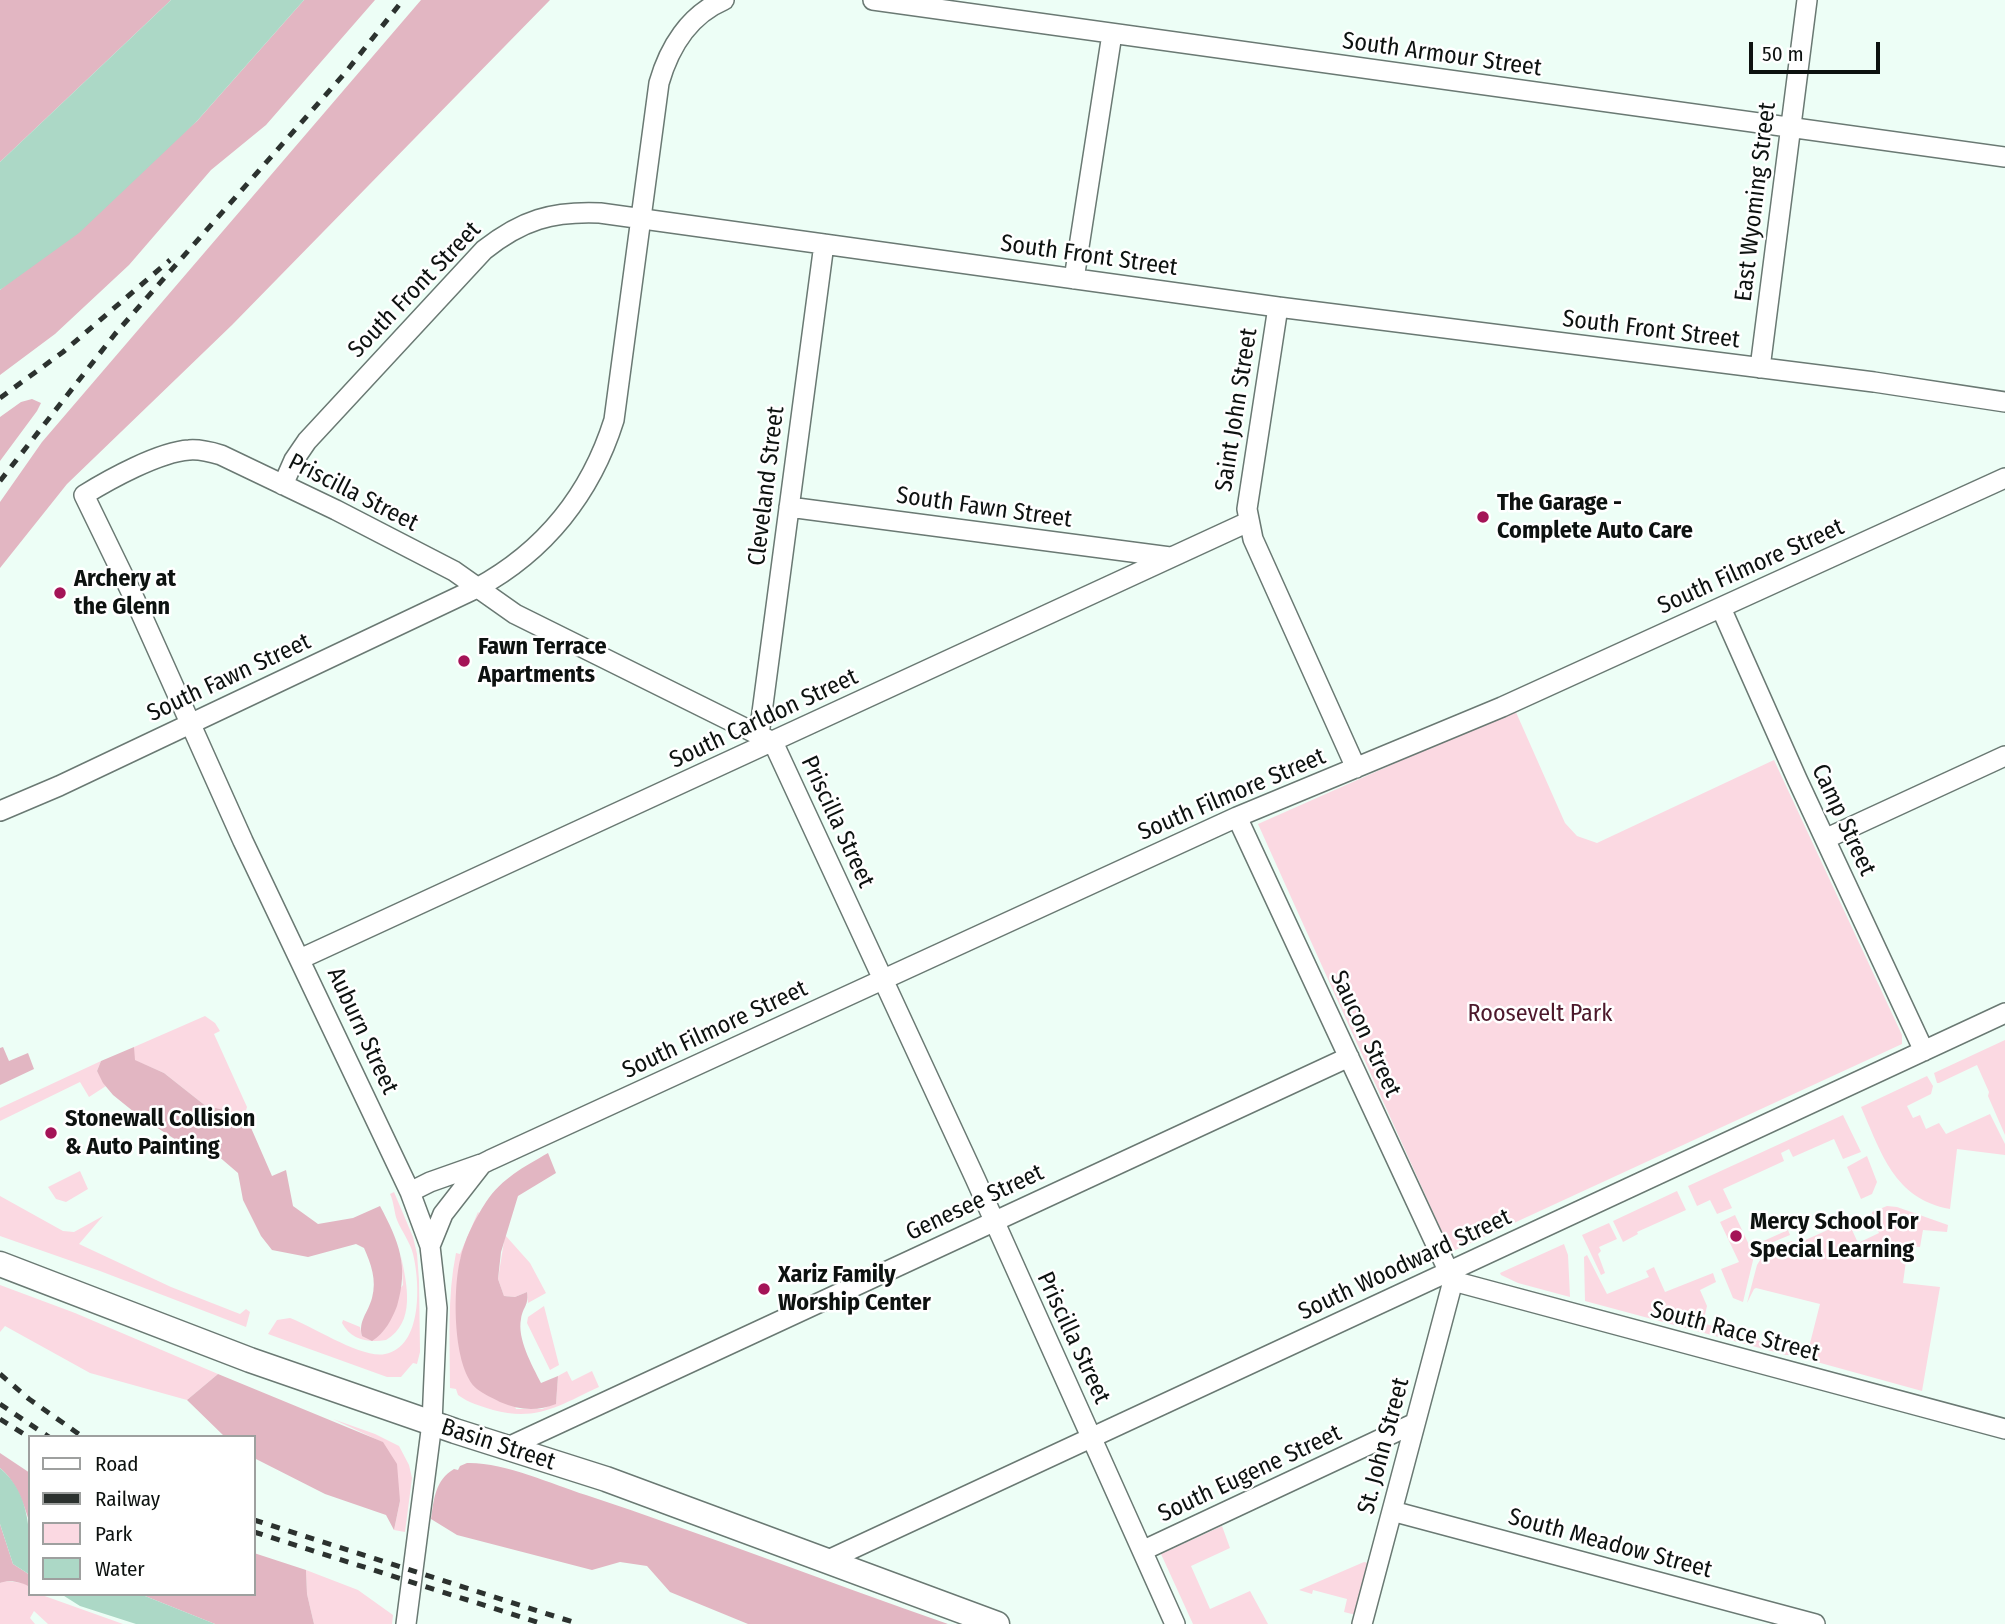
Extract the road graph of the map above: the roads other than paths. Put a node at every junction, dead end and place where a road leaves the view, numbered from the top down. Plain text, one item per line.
1 (724, 0) edge
2 (873, 0) edge
3 (1807, 0) edge
4 (1112, 34) junction
5 (1791, 127) junction
6 (2005, 157) edge
7 (642, 219) junction
8 (824, 244) junction
9 (1074, 279) junction
10 (1278, 307) junction
11 (1760, 368) junction
12 (2005, 402) edge
13 (2005, 478) edge
14 (283, 485) junction
15 (84, 495) joint
16 (789, 507) junction
17 (1248, 522) junction
18 (1171, 558) junction
19 (477, 588) junction
20 (1721, 608) junction
21 (191, 723) junction
22 (766, 739) junction
23 (2005, 756) edge
24 (1356, 768) junction
25 (0, 811) edge
26 (1237, 817) junction
27 (1825, 839) junction
28 (300, 959) junction
29 (883, 979) junction
30 (2005, 1013) edge
31 (1924, 1051) junction
32 (1349, 1057) junction
33 (482, 1164) junction
34 (410, 1192) junction
35 (993, 1221) junction
36 (430, 1246) junction
37 (0, 1264) edge
38 (1450, 1276) junction
39 (432, 1423) junction
40 (1415, 1423) junction
41 (2005, 1429) edge
42 (1092, 1437) junction
43 (508, 1447) junction
44 (1392, 1511) junction
45 (1144, 1550) junction
46 (826, 1560) junction
47 (406, 1624) edge
48 (997, 1624) edge
49 (1175, 1624) edge
50 (1362, 1624) edge
51 (1815, 1624) edge

1 - 7 street, South Fawn Street
2 - 4 street, South Armour Street
3 - 5 street, East Wyoming Street
4 - 5 street, South Armour Street
4 - 9 street
5 - 6 street, South Armour Street
5 - 11 street, East Wyoming Street
7 - 8 street, South Front Street
7 - 14 street, South Front Street
7 - 19 street, South Fawn Street
8 - 9 street, South Front Street
8 - 16 street, Cleveland Street
9 - 10 street, South Front Street
10 - 11 street, South Front Street
10 - 17 street, Saint John Street
11 - 12 street, South Front Street
13 - 20 street, South Filmore Street
14 - 15 street, Priscilla Street
14 - 19 street, Priscilla Street
15 - 21 street, Auburn Street
16 - 18 street, South Fawn Street
16 - 22 street, Cleveland Street
17 - 18 street, South Carldon Street
17 - 24 street
18 - 22 street, South Carldon Street
19 - 21 street, South Fawn Street
19 - 22 street, Priscilla Street
20 - 24 street, South Filmore Street
20 - 27 street, Camp Street
21 - 25 street, South Fawn Street
21 - 28 street, Auburn Street
22 - 28 street, South Carldon Street
22 - 29 street, Priscilla Street
23 - 27 street
24 - 26 street, South Filmore Street
26 - 29 street, South Filmore Street
26 - 32 street, Saucon Street
27 - 31 street, Camp Street
28 - 34 street, Auburn Street
29 - 33 street, South Filmore Street
29 - 35 street, Priscilla Street
30 - 31 street, South Woodward Street
31 - 38 street, South Woodward Street
32 - 35 street, Genesee Street
32 - 38 street, Saucon Street
33 - 34 street, South Filmore Street
33 - 36 street, South Filmore Street
34 - 36 street, Auburn Street
35 - 42 street, Priscilla Street
35 - 43 street, Genesee Street
36 - 39 street, Auburn Street
37 - 39 main road, Basin Street
38 - 40 street, St. John Street
38 - 41 street, South Race Street
38 - 42 street, South Woodward Street
39 - 43 main road, Basin Street
39 - 47 street, Auburn Street
40 - 44 street, St. John Street
40 - 45 street, South Eugene Street
42 - 45 street, Priscilla Street
42 - 46 street, South Woodward Street
43 - 46 main road, Basin Street
44 - 50 street, St. John Street
44 - 51 street, South Meadow Street
45 - 49 street, Priscilla Street
46 - 48 main road, Basin Street

